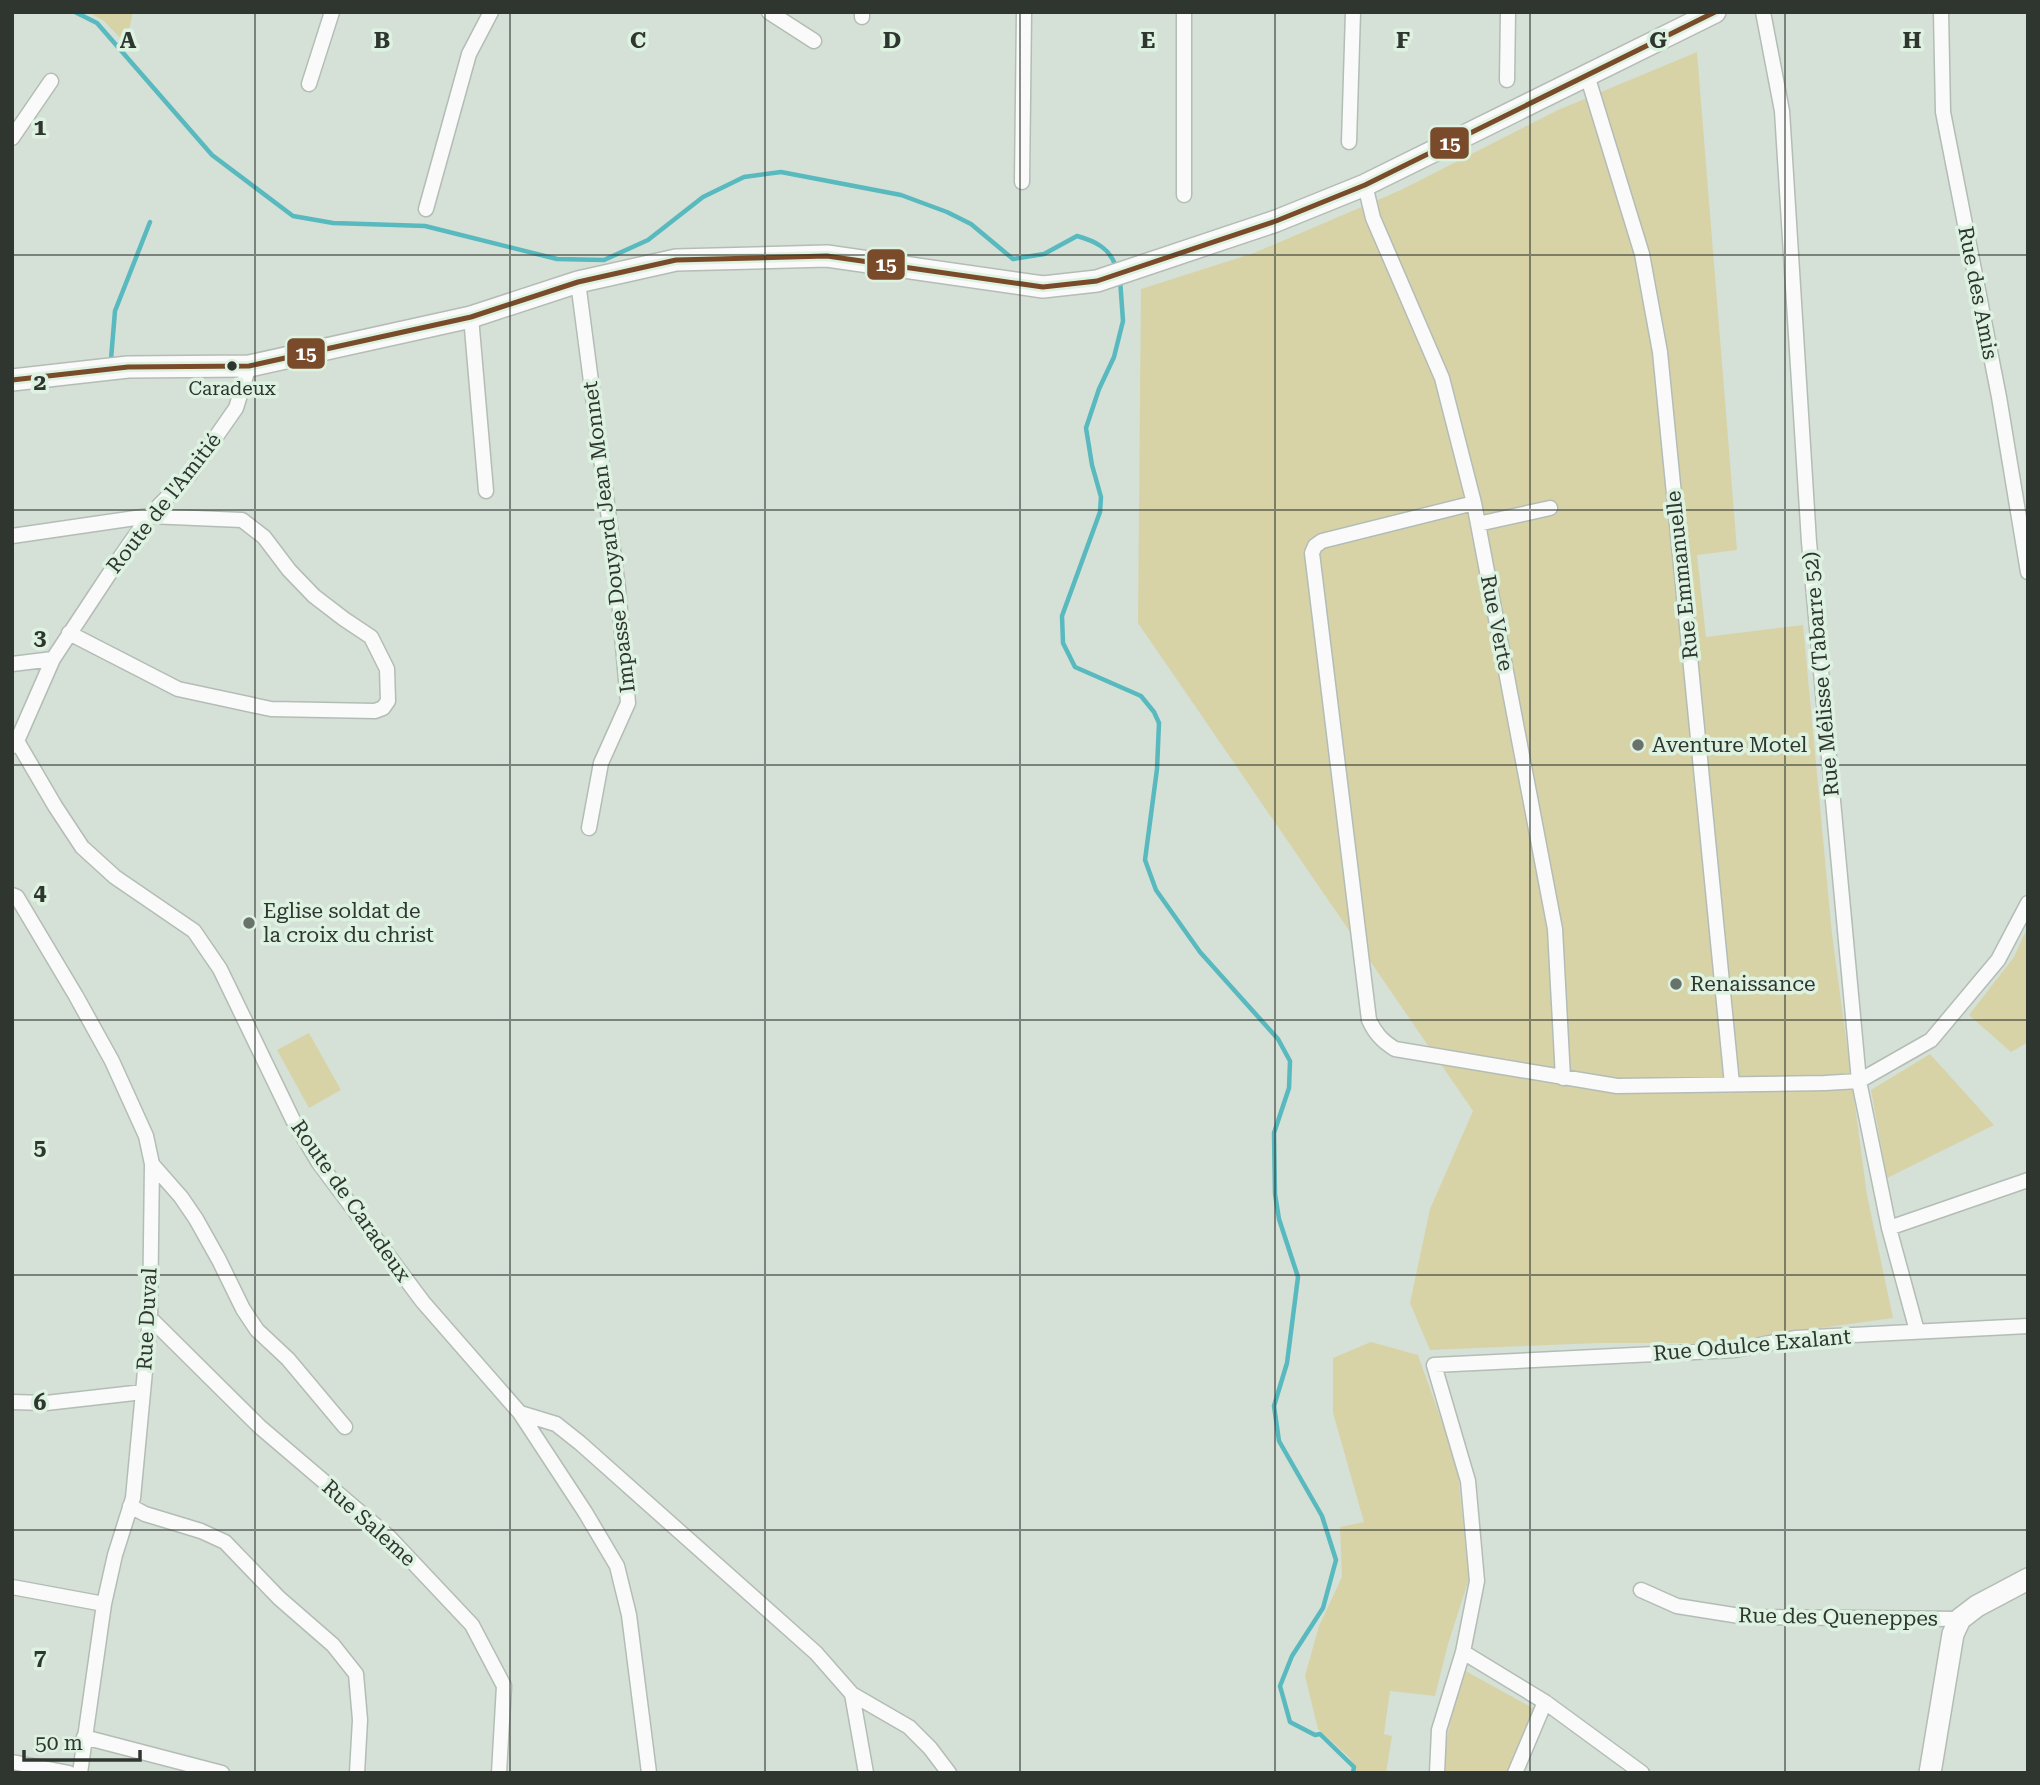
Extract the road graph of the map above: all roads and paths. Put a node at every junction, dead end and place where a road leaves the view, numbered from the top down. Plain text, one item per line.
1 (331, 12) edge
2 (769, 12) edge
3 (1024, 12) edge
4 (1184, 12) edge
5 (1353, 12) edge
6 (1508, 12) edge
7 (1715, 12) edge
8 (1763, 12) edge
9 (1941, 12) edge
10 (491, 13) edge
11 (814, 41) dead end
12 (1587, 75) junction
13 (1507, 80) dead end
14 (51, 81) dead end
15 (309, 84) dead end
16 (12, 111) edge
17 (26, 118) junction
18 (12, 138) edge
19 (1349, 142) dead end
20 (1022, 182) dead end
21 (1365, 185) junction
22 (1184, 195) dead end
23 (426, 208) dead end
24 (578, 282) junction
25 (471, 317) junction
26 (249, 366) junction
27 (12, 380) edge
28 (486, 491) dead end
29 (1474, 503) junction
30 (1550, 508) dead end
31 (149, 516) junction
32 (1478, 524) junction
33 (12, 536) edge
34 (2028, 572) edge
35 (69, 633) junction
36 (53, 659) junction
37 (12, 664) edge
38 (15, 744) edge
39 (589, 828) dead end
40 (12, 895) edge
41 (2028, 903) edge
42 (1563, 1078) junction
43 (1859, 1081) junction
44 (1732, 1084) junction
45 (152, 1164) junction
46 (2028, 1180) edge
47 (1889, 1228) junction
48 (150, 1318) junction
49 (2028, 1326) edge
50 (1917, 1331) junction
51 (143, 1392) junction
52 (12, 1402) edge
53 (520, 1413) junction
54 (345, 1427) dead end
55 (130, 1506) junction
56 (2028, 1579) edge
57 (12, 1587) edge
58 (1641, 1590) dead end
59 (104, 1604) junction
60 (1959, 1619) junction
61 (1464, 1651) junction
62 (852, 1694) junction
63 (1545, 1702) junction
64 (84, 1737) junction
65 (12, 1762) edge
66 (69, 1773) edge
67 (80, 1773) edge
68 (222, 1773) edge
69 (357, 1773) edge
70 (499, 1773) edge
71 (649, 1773) edge
72 (866, 1773) edge
73 (949, 1773) edge
74 (1437, 1773) edge
75 (1515, 1773) edge
76 (1642, 1773) edge
77 (1930, 1773) edge

1 - 15 street
2 - 11 street
3 - 20 street
4 - 22 street
5 - 19 street
6 - 13 street
7 - 12 street
8 - 43 street, Rue Mélisse (Tabarre 52)
9 - 34 street, Rue des Amis
10 - 23 street
12 - 21 street
12 - 44 street, Rue Emmanuelle
14 - 17 street
16 - 17 street
17 - 18 street
21 - 24 street
21 - 29 street, Rue Verte
24 - 25 street
24 - 39 street, Impasse Douyard Jean Monnet
25 - 26 street
25 - 28 street
26 - 27 street
26 - 31 street, Route de l'Amitié
29 - 32 street, Rue Verte
29 - 42 street
30 - 32 street
31 - 33 street
31 - 35 street, Route de l'Amitié
31 - 35 street
32 - 42 street, Rue Verte
35 - 36 street, Route de l'Amitié
36 - 37 street
36 - 38 street, Route de l'Amitié
38 - 53 street, Route de Caradeux
40 - 45 street, Rue Duval
41 - 43 street
42 - 44 street
43 - 44 street
43 - 47 street, Rue Mélisse (Tabarre 52)
45 - 48 street, Rue Duval
45 - 54 street
46 - 47 street
47 - 50 street, Rue Mélisse (Tabarre 52)
48 - 51 street, Rue Duval
48 - 70 street, Rue Saleme
49 - 50 street, Rue Odulce Exalant
50 - 61 street, Rue Odulce Exalant
51 - 52 street
51 - 55 street, Rue Duval
53 - 62 street
53 - 71 street, Route de Caradeux
55 - 59 street, Rue Duval
55 - 69 street
56 - 60 street, Rue des Queneppes
57 - 59 street
58 - 60 street, Rue des Queneppes
59 - 64 street, Rue Duval
60 - 77 street
61 - 63 street
61 - 74 street
62 - 72 street
62 - 73 street
63 - 75 street
63 - 76 street
64 - 67 street, Rue Duval
64 - 68 street
65 - 66 street

